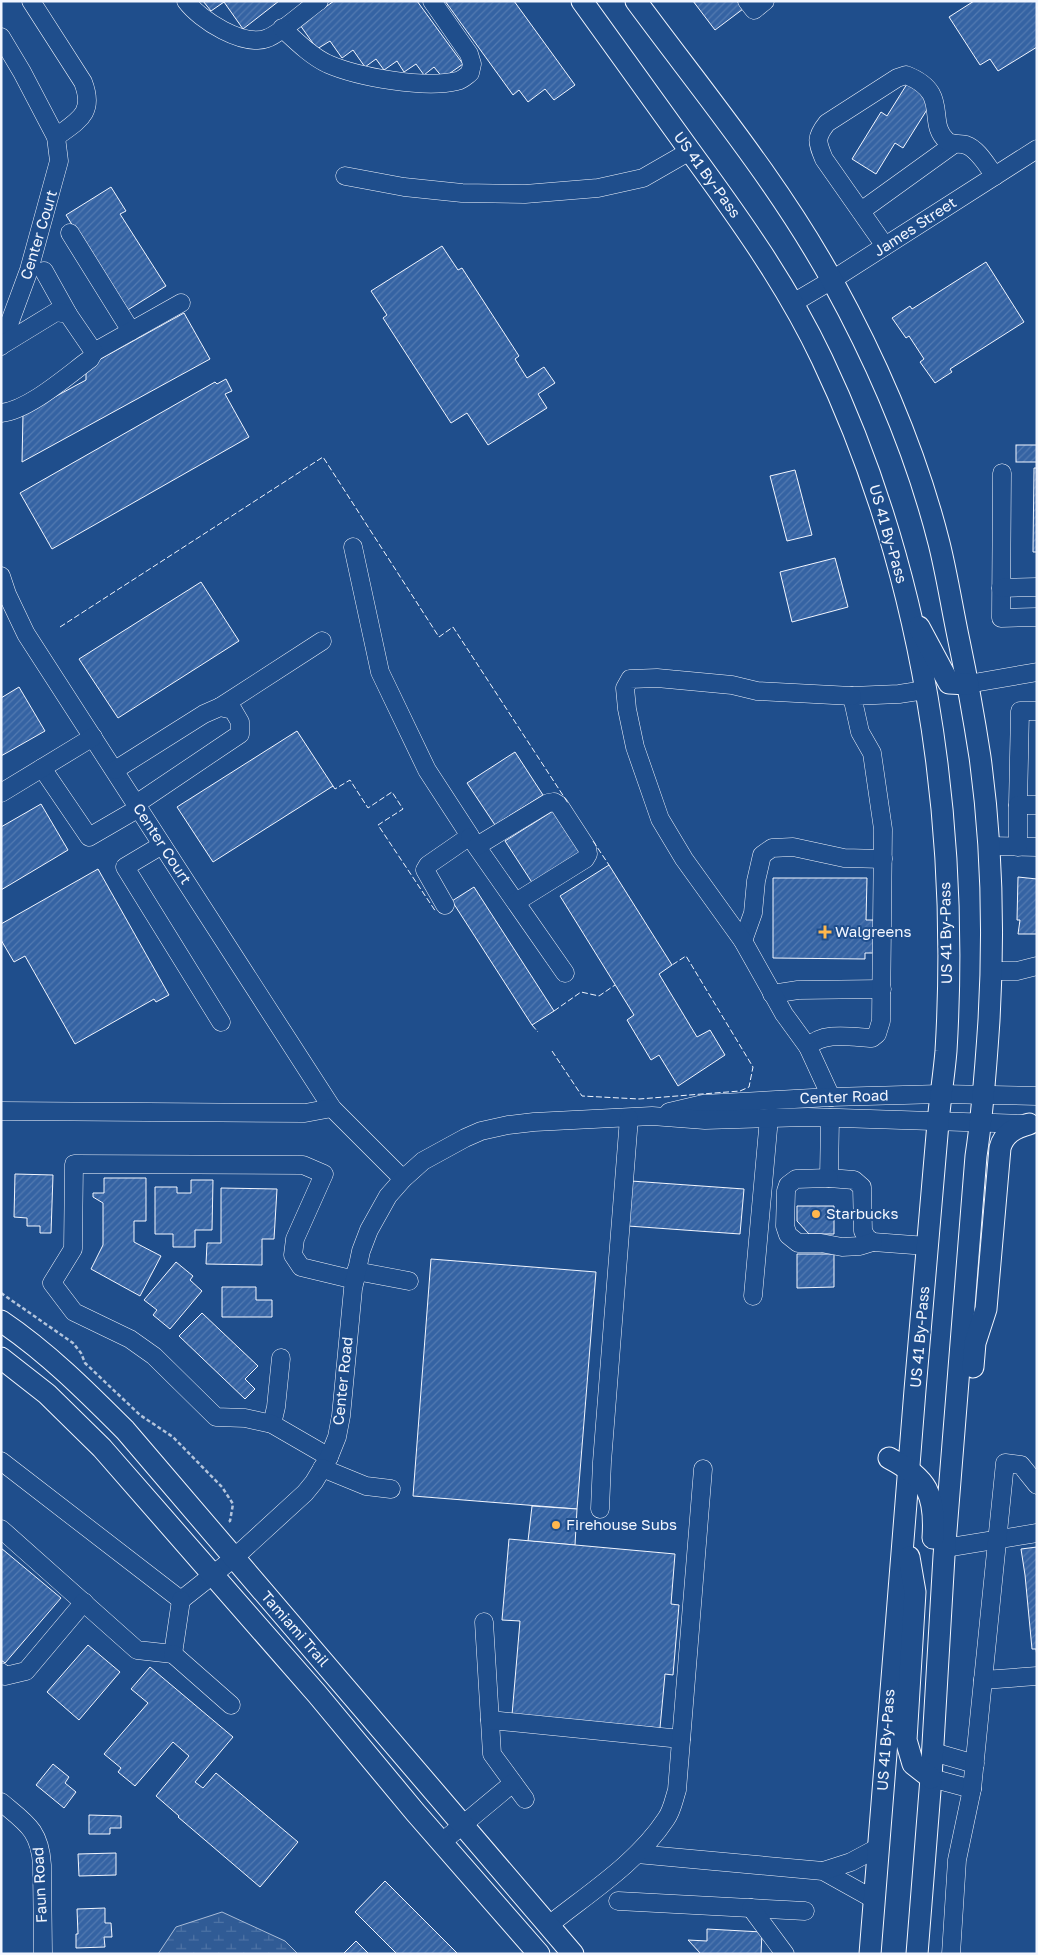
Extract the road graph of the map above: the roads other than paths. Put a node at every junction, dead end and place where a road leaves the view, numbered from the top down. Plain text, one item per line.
1 (31, 1) edge
2 (186, 1) edge
3 (319, 1) edge
4 (432, 1) edge
5 (582, 1) edge
6 (636, 1) edge
7 (747, 1) edge
8 (765, 1) edge
9 (275, 33) junction
10 (1, 37) edge
11 (52, 129) junction
12 (954, 144) junction
13 (1037, 150) edge
14 (690, 151) junction
15 (345, 176) dead end
16 (994, 176) junction
17 (861, 211) junction
18 (70, 233) dead end
19 (885, 246) junction
20 (44, 271) dead end
21 (832, 280) junction
22 (181, 303) dead end
23 (793, 303) junction
24 (68, 314) junction
25 (131, 331) junction
26 (1, 345) edge
27 (94, 352) junction
28 (1, 413) edge
29 (1002, 473) dead end
30 (353, 547) dead end
31 (1, 576) edge
32 (1037, 587) edge
33 (1001, 588) junction
34 (909, 610) junction
35 (1037, 617) edge
36 (322, 641) dead end
37 (1037, 672) edge
38 (968, 684) junction
39 (925, 690) junction
40 (852, 696) junction
41 (220, 708) junction
42 (1037, 711) edge
43 (93, 738) junction
44 (42, 768) junction
45 (114, 770) junction
46 (1, 793) edge
47 (1018, 805) junction
48 (1037, 805) edge
49 (137, 806) junction
50 (474, 841) junction
51 (162, 844) junction
52 (988, 846) junction
53 (1018, 847) junction
54 (1037, 847) edge
55 (883, 858) junction
56 (516, 902) junction
57 (445, 905) dead end
58 (743, 942) junction
59 (1037, 966) edge
60 (992, 971) junction
61 (565, 973) dead end
62 (882, 989) junction
63 (772, 994) junction
64 (221, 1022) dead end
65 (808, 1047) junction
66 (940, 1094) junction
67 (983, 1095) junction
68 (1037, 1096) edge
69 (831, 1097) junction
70 (332, 1108) junction
71 (1, 1111) edge
72 (652, 1116) junction
73 (629, 1118) junction
74 (769, 1118) junction
75 (830, 1118) junction
76 (938, 1122) junction
77 (981, 1122) junction
78 (1033, 1124) edge
79 (403, 1178) junction
80 (829, 1178) junction
81 (873, 1242) junction
82 (927, 1246) junction
83 (355, 1276) junction
84 (409, 1281) dead end
85 (753, 1296) dead end
86 (1, 1321) edge
87 (1, 1358) edge
88 (281, 1358) dead end
89 (272, 1424) junction
90 (889, 1458) dead end
91 (1, 1461) edge
92 (326, 1463) junction
93 (909, 1468) junction
94 (703, 1469) dead end
95 (1037, 1485) edge
96 (391, 1489) dead end
97 (600, 1509) dead end
98 (1, 1529) edge
99 (904, 1532) junction
100 (1037, 1533) edge
101 (998, 1539) junction
102 (945, 1548) junction
103 (234, 1558) junction
104 (213, 1575) junction
105 (181, 1600) junction
106 (84, 1602) junction
107 (484, 1622) dead end
108 (173, 1654) junction
109 (1, 1672) edge
110 (1037, 1676) edge
111 (983, 1680) junction
112 (231, 1705) dead end
113 (935, 1716) junction
114 (490, 1720) junction
115 (681, 1739) junction
116 (933, 1752) junction
117 (975, 1764) junction
118 (932, 1778) junction
119 (513, 1783) junction
120 (972, 1789) junction
121 (525, 1799) dead end
122 (1, 1802) edge
123 (462, 1824) junction
124 (442, 1842) junction
125 (879, 1848) junction
126 (637, 1854) junction
127 (823, 1871) junction
128 (874, 1900) junction
129 (618, 1901) dead end
130 (751, 1908) junction
131 (805, 1911) dead end
132 (549, 1925) junction
133 (43, 1954) edge
134 (539, 1954) edge
135 (574, 1954) edge
136 (784, 1954) edge
137 (870, 1954) edge
138 (917, 1954) edge
139 (950, 1954) edge

1 - 11 street
2 - 9 street
3 - 9 street
4 - 9 street
5 - 14 main road, US 41 By-Pass
6 - 21 main road
7 - 8 street
10 - 11 street
11 - 26 street, Center Court
12 - 16 street
12 - 17 street
12 - 17 street
13 - 16 street, James Street
14 - 15 street
14 - 23 main road, US 41 By-Pass
16 - 19 street, James Street
17 - 19 street
18 - 25 street
19 - 21 street, James Street
20 - 24 street
21 - 23 street, James Street
21 - 38 main road
22 - 25 street
23 - 34 main road, US 41 By-Pass
24 - 26 street
24 - 27 street
25 - 27 street
27 - 28 street
29 - 33 street
30 - 50 street
31 - 43 street, Center Court
32 - 33 street
33 - 35 street
34 - 38 main road
34 - 39 main road, US 41 By-Pass
36 - 41 street
37 - 38 street
38 - 52 main road
39 - 40 street
39 - 66 main road, US 41 By-Pass
40 - 55 street
40 - 58 street
41 - 45 street
41 - 49 street
42 - 47 street
43 - 44 street
43 - 45 street, Center Court
44 - 46 street
44 - 49 street
45 - 49 street, Center Court
47 - 48 street
47 - 53 street
49 - 51 street, Center Court
50 - 56 street
50 - 56 street
50 - 57 street
51 - 64 street
51 - 70 street, Center Court
52 - 53 street
52 - 60 main road
53 - 54 street
55 - 58 street
55 - 62 street
56 - 61 street
58 - 63 street
59 - 60 street
60 - 67 main road
62 - 63 street
62 - 65 street
63 - 65 street
65 - 69 street
66 - 67 street, Center Road
66 - 69 street, Center Road
66 - 76 main road, US 41 By-Pass
67 - 68 street, Center Road
67 - 77 main road
69 - 72 street, Center Road
70 - 71 street
70 - 79 street
72 - 73 street, Center Road
72 - 74 street, Center Road
73 - 79 street, Center Road
73 - 97 street
74 - 75 street, Center Road
74 - 85 street
75 - 76 street, Center Road
75 - 80 street
76 - 77 street, Center Road
76 - 82 main road, US 41 By-Pass
77 - 78 street, Center Road
77 - 102 main road
78 - 102 main road
79 - 83 street, Center Road
80 - 81 street
80 - 81 street
81 - 82 street
82 - 93 main road, US 41 By-Pass
83 - 84 street
83 - 89 street
83 - 92 street, Center Road
86 - 103 main road, Tamiami Trail
87 - 104 main road, Tamiami Trail
88 - 89 street
89 - 92 street
90 - 93 main road
91 - 105 street
92 - 96 street
92 - 103 street, Center Road
93 - 99 main road, US 41 By-Pass
93 - 113 main road
94 - 115 street
95 - 101 street
98 - 106 street
99 - 118 main road
99 - 125 main road, US 41 By-Pass
100 - 101 street
101 - 102 street
101 - 111 street
102 - 113 main road
103 - 104 street, Center Road
103 - 123 main road, Tamiami Trail
104 - 105 street, Center Road
104 - 124 main road, Tamiami Trail
105 - 108 street
106 - 108 street
106 - 109 street
107 - 114 street
108 - 112 street
110 - 111 street
111 - 117 street
113 - 116 main road
114 - 115 street
114 - 119 street
115 - 126 street
116 - 117 street
116 - 118 main road
117 - 120 street
118 - 120 street
118 - 138 main road
119 - 121 street
119 - 123 street
120 - 139 street
122 - 133 street, Faun Road
123 - 124 street
123 - 132 main road, Tamiami Trail
124 - 134 main road, Tamiami Trail
125 - 127 street
125 - 128 main road, US 41 By-Pass
126 - 127 street
126 - 132 street
127 - 128 street
128 - 137 main road, US 41 By-Pass
129 - 130 street
130 - 131 street
130 - 136 street
132 - 135 main road, Tamiami Trail

